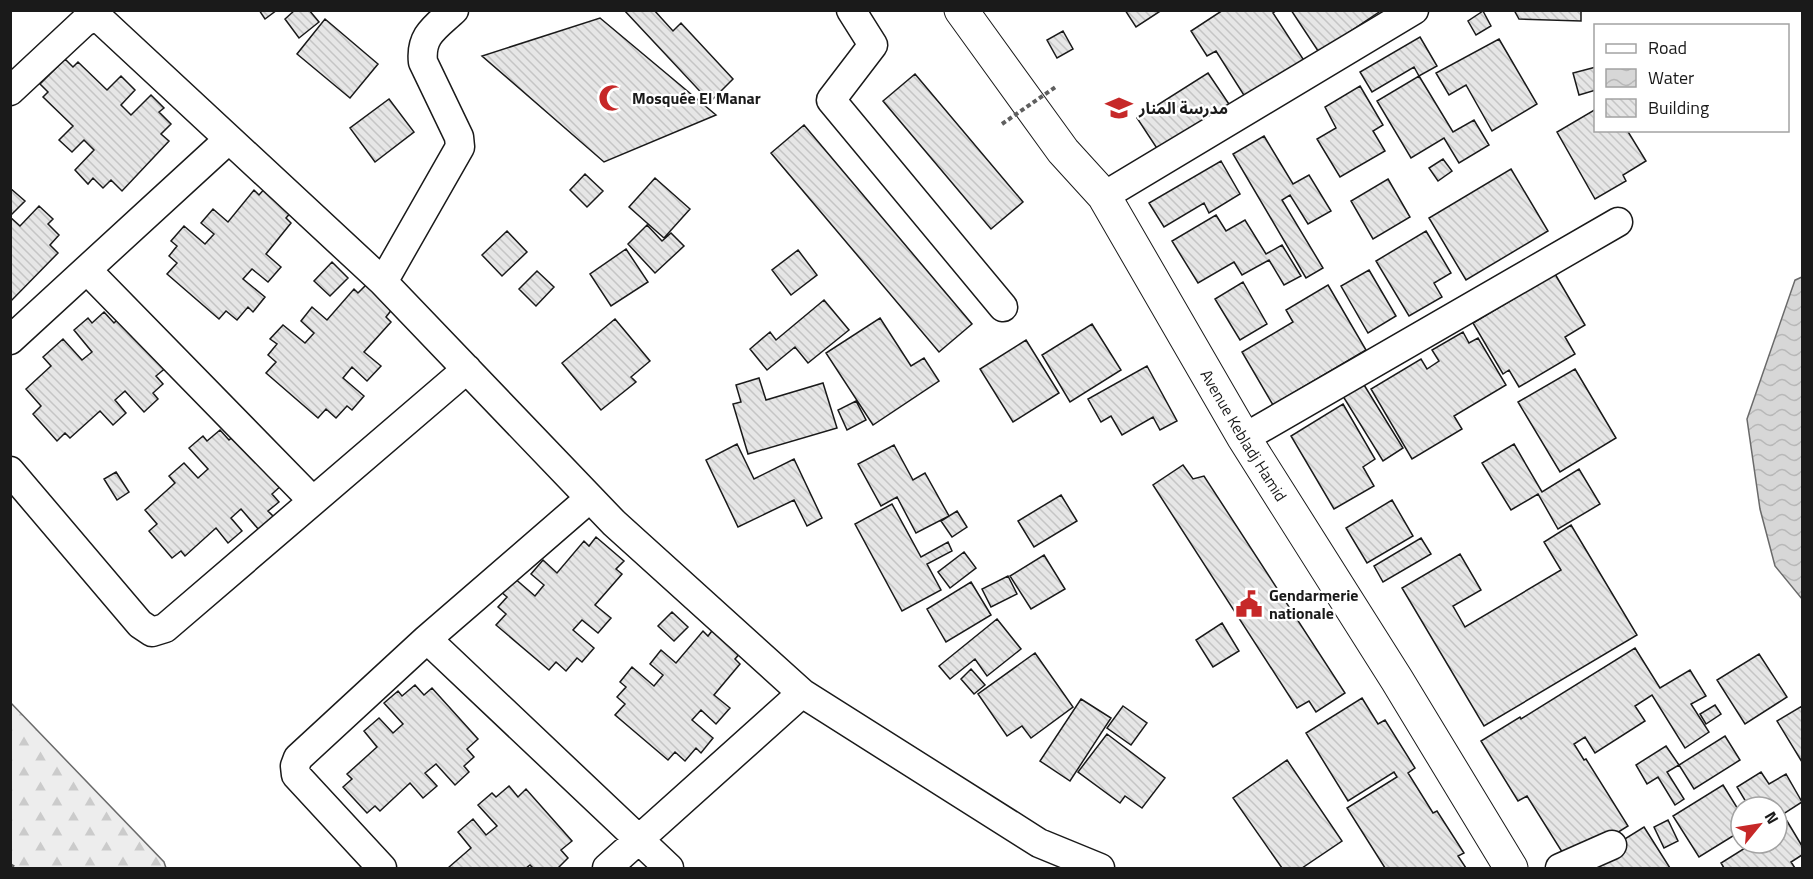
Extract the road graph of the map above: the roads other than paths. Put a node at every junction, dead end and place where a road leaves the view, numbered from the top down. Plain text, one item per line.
1 (454, 10) edge
2 (851, 10) edge
3 (1414, 10) edge
4 (962, 11) edge
5 (10, 91) edge
6 (229, 139) junction
7 (1104, 196) junction
8 (1618, 222) dead end
9 (87, 270) junction
10 (383, 282) junction
11 (1003, 307) dead end
12 (10, 340) edge
13 (467, 369) junction
14 (1244, 438) junction
15 (10, 471) edge
16 (590, 498) junction
17 (313, 501) junction
18 (427, 639) junction
19 (802, 693) junction
20 (638, 839) junction
21 (1612, 844) dead end
22 (1069, 863) edge
23 (382, 868) edge
24 (607, 868) edge
25 (669, 868) edge
26 (1100, 868) edge
27 (1511, 868) edge
28 (1560, 868) edge

1 - 10 street
2 - 11 street
3 - 7 street
4 - 7 main road, Avenue Kebladj Hamid
5 - 6 street
6 - 9 street
6 - 10 street
7 - 14 main road, Avenue Kebladj Hamid
8 - 14 street
9 - 12 street
9 - 17 street
10 - 13 street
13 - 16 street
13 - 17 street
14 - 27 main road, Avenue Kebladj Hamid
15 - 17 street
16 - 18 street
16 - 19 street
18 - 20 street
18 - 23 street
19 - 20 street
19 - 22 street
20 - 24 street
20 - 25 street
21 - 28 street
22 - 26 street

